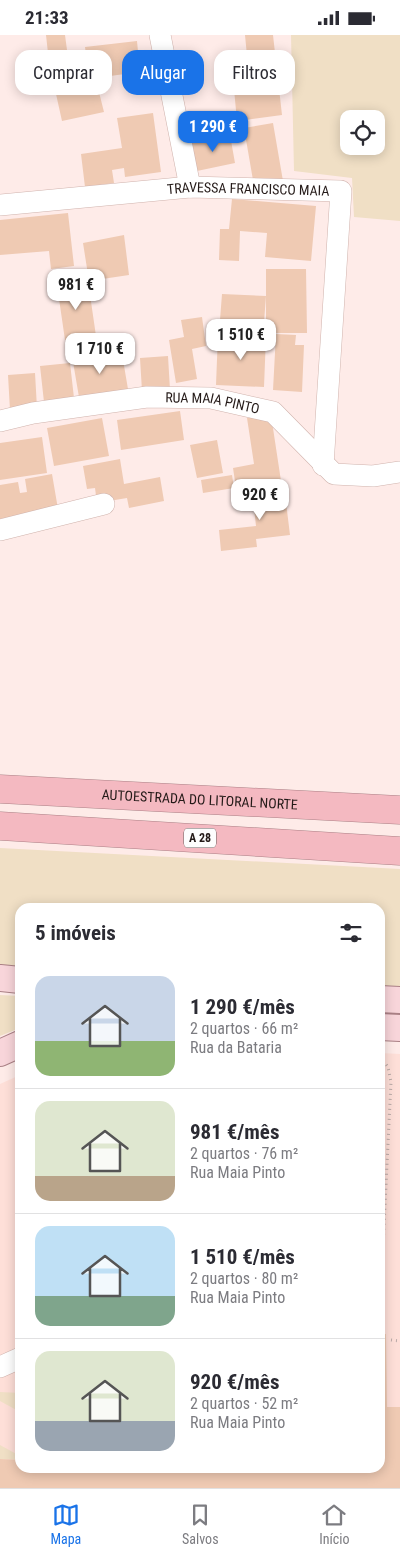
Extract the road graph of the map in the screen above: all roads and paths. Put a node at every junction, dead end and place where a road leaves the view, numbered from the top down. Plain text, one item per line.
1 (160, 35) edge
2 (190, 187) junction
3 (0, 205) edge
4 (0, 421) edge
5 (323, 465) junction
6 (400, 472) edge
7 (104, 504) dead end
8 (0, 530) edge
9 (0, 789) edge
10 (400, 811) edge
11 (0, 826) edge
12 (400, 851) edge
13 (0, 979) edge
14 (15, 979) edge
15 (385, 999) edge
16 (400, 1000) edge
17 (385, 1027) edge
18 (400, 1028) edge
19 (15, 1046) edge
20 (0, 1053) edge
21 (385, 1063) edge
22 (385, 1206) edge
23 (390, 1340) dead end
24 (400, 1341) edge
25 (15, 1360) edge
26 (0, 1367) edge

1 - 2 street
2 - 3 street, TRAVESSA FRANCISCO MAIA
2 - 5 street, TRAVESSA FRANCISCO MAIA
4 - 5 street, RUA MAIA PINTO
5 - 6 street, RUA MAIA PINTO
7 - 8 street
9 - 10 highway, AUTOESTRADA DO LITORAL NORTE
11 - 12 highway, A 28
13 - 14 main road
15 - 16 main road
17 - 18 main road
19 - 20 main road
21 - 22 path
23 - 24 path
25 - 26 street

